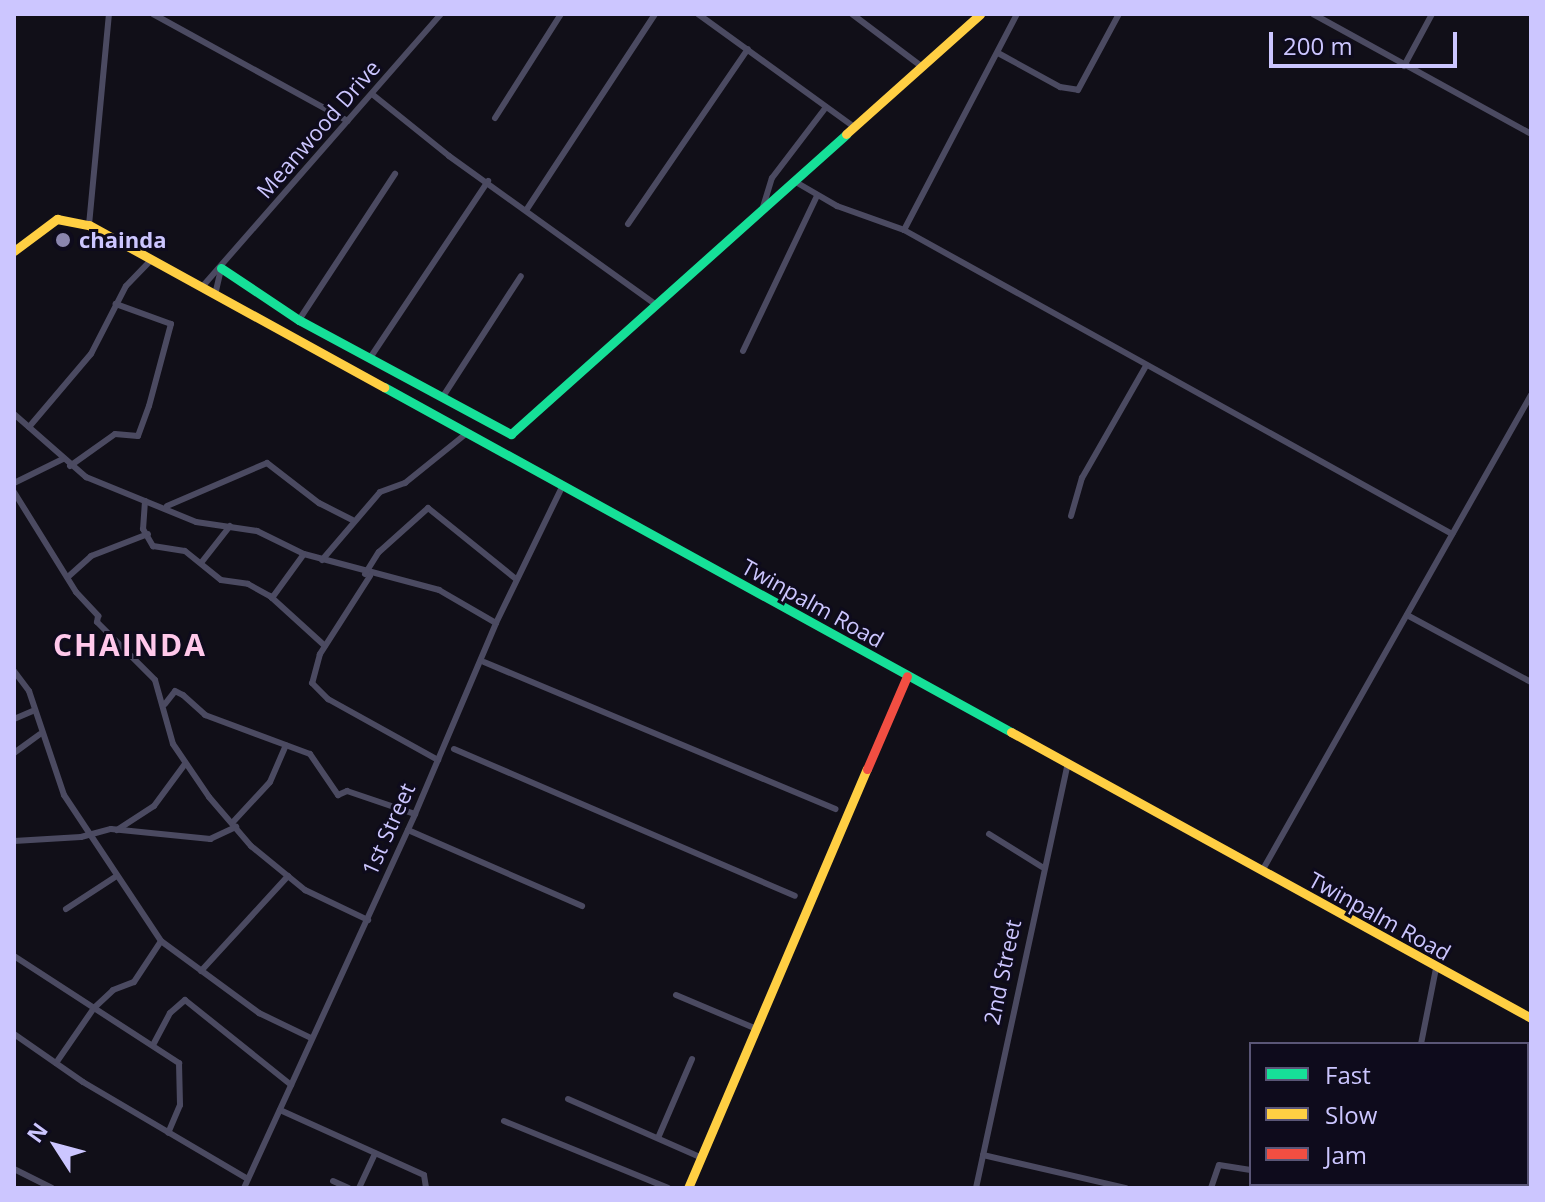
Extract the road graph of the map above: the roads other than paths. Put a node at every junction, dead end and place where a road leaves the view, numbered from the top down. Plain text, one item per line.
1 (116, 14) edge
2 (153, 14) edge
3 (441, 14) edge
4 (561, 14) edge
5 (655, 14) edge
6 (698, 14) edge
7 (718, 14) edge
8 (852, 14) edge
9 (980, 14) edge
10 (1017, 14) edge
11 (1119, 14) edge
12 (1313, 14) edge
13 (1432, 14) edge
14 (108, 18) edge
15 (711, 23) junction
16 (748, 49) junction
17 (998, 53) junction
18 (921, 66) junction
19 (1404, 66) junction
20 (372, 94) junction
21 (826, 107) junction
22 (495, 118) dead end
23 (348, 121) junction
24 (854, 127) junction
25 (1531, 134) edge
26 (395, 174) dead end
27 (488, 181) junction
28 (794, 181) junction
29 (817, 196) junction
30 (527, 209) junction
31 (763, 210) junction
32 (628, 224) dead end
33 (89, 225) junction
34 (904, 230) junction
35 (14, 251) edge
36 (152, 259) junction
37 (221, 268) junction
38 (521, 276) dead end
39 (202, 287) junction
40 (215, 295) junction
41 (116, 304) junction
42 (656, 305) junction
43 (299, 320) junction
44 (743, 351) dead end
45 (370, 358) junction
46 (1146, 366) junction
47 (1531, 395) edge
48 (442, 398) junction
49 (14, 414) edge
50 (29, 427) junction
51 (468, 432) junction
52 (63, 459) junction
53 (70, 466) junction
54 (14, 483) edge
55 (564, 485) junction
56 (14, 492) edge
57 (145, 501) junction
58 (167, 506) junction
59 (1071, 516) dead end
60 (352, 520) junction
61 (230, 526) junction
62 (148, 534) junction
63 (1452, 534) junction
64 (304, 554) junction
65 (322, 560) junction
66 (201, 563) junction
67 (368, 575) junction
68 (69, 576) junction
69 (516, 579) junction
70 (272, 598) junction
71 (1407, 615) junction
72 (496, 623) junction
73 (325, 646) junction
74 (484, 662) dead end
75 (14, 671) edge
76 (907, 676) junction
77 (1531, 682) edge
78 (165, 704) junction
79 (33, 711) junction
80 (14, 719) edge
81 (40, 734) junction
82 (286, 745) junction
83 (454, 749) dead end
84 (14, 753) edge
85 (438, 760) junction
86 (185, 764) junction
87 (1068, 764) junction
88 (835, 809) dead end
89 (415, 814) junction
90 (234, 824) junction
91 (117, 830) junction
92 (408, 830) junction
93 (989, 834) dead end
94 (90, 836) junction
95 (14, 841) edge
96 (1042, 867) junction
97 (1262, 871) junction
98 (288, 876) junction
99 (115, 877) junction
100 (795, 896) dead end
101 (582, 906) dead end
102 (66, 909) dead end
103 (368, 920) junction
104 (161, 941) junction
105 (14, 956) edge
106 (1436, 968) junction
107 (201, 971) junction
108 (676, 995) dead end
109 (94, 1008) junction
110 (1531, 1018) edge
111 (754, 1028) junction
112 (14, 1034) edge
113 (311, 1038) junction
114 (1421, 1042) edge
115 (153, 1045) junction
116 (692, 1059) dead end
117 (56, 1063) junction
118 (291, 1085) junction
119 (568, 1099) dead end
120 (280, 1110) junction
121 (504, 1121) dead end
122 (168, 1133) junction
123 (658, 1138) junction
124 (375, 1153) junction
125 (983, 1155) junction
126 (700, 1157) junction
127 (14, 1169) edge
128 (1249, 1170) edge
129 (248, 1179) junction
130 (333, 1181) dead end
131 (52, 1188) edge
132 (244, 1188) edge
133 (349, 1188) edge
134 (359, 1188) edge
135 (426, 1188) edge
136 (668, 1188) edge
137 (688, 1188) edge
138 (976, 1188) edge
139 (1126, 1188) edge
140 (1211, 1188) edge
141 (1432, 1188) edge
142 (1439, 1188) edge

1 - 14 street
2 - 23 street
3 - 20 street, Meanwood Drive
4 - 22 street
5 - 30 street
6 - 15 street
7 - 15 street
8 - 18 street
9 - 18 main road
10 - 17 street
11 - 17 street
12 - 19 street
13 - 19 street
14 - 33 street
15 - 16 street
16 - 21 street
16 - 32 street
17 - 34 street
18 - 24 main road
19 - 25 street
20 - 23 street, Meanwood Drive
20 - 27 street
21 - 24 street
21 - 31 street
23 - 37 street, Meanwood Drive
24 - 28 main road
26 - 43 street
27 - 30 street
27 - 45 street
28 - 29 street
28 - 31 main road
29 - 34 street
29 - 44 street
30 - 42 street
31 - 42 main road
33 - 35 main road, Twinpalm Road
33 - 36 main road, Twinpalm Road
34 - 46 street
36 - 39 main road, Twinpalm Road
36 - 41 street
37 - 39 street, Meanwood Drive
37 - 40 street
37 - 43 main road
38 - 48 street
39 - 40 main road, Twinpalm Road
40 - 51 main road, Twinpalm Road
41 - 50 street
41 - 53 street
42 - 48 main road
43 - 45 main road
45 - 48 main road
46 - 59 street
46 - 63 street
47 - 63 street
49 - 50 street
50 - 52 street
51 - 55 main road, Twinpalm Road
51 - 60 street
52 - 53 street
52 - 54 street
53 - 57 street
55 - 69 street, 1st Street
55 - 76 main road, Twinpalm Road
56 - 68 street
57 - 58 street
57 - 62 street
58 - 60 street
58 - 61 street
60 - 65 street
61 - 64 street
61 - 66 street
62 - 66 street
62 - 68 street
63 - 71 street
64 - 65 street
64 - 70 street
65 - 67 street
66 - 70 street
67 - 69 street
67 - 72 street
67 - 73 street
68 - 78 street
69 - 72 street, 1st Street
70 - 73 street
71 - 77 street
71 - 97 street
72 - 85 street, 1st Street
73 - 85 street
74 - 88 street
75 - 79 street
76 - 87 main road, Twinpalm Road
76 - 111 main road
78 - 82 street
78 - 86 street
79 - 80 street
79 - 81 street
81 - 84 street
81 - 94 street
82 - 89 street
82 - 90 street
83 - 100 street
85 - 89 street, 1st Street
86 - 90 street
86 - 91 street
87 - 96 street, 2nd Street
87 - 97 main road, Twinpalm Road
89 - 92 street, 1st Street
90 - 91 street
90 - 98 street
91 - 94 street
92 - 101 street
92 - 103 street, 1st Street
93 - 96 street
94 - 95 street
94 - 99 street
96 - 125 street, 2nd Street
97 - 106 main road, Twinpalm Road
98 - 103 street
98 - 107 street
99 - 102 street
99 - 104 street
103 - 113 street, 1st Street
104 - 107 street
104 - 109 street
105 - 109 street
106 - 110 main road, Twinpalm Road
106 - 114 street
107 - 113 street
108 - 111 street
109 - 115 street
109 - 117 street
111 - 126 main road
112 - 117 street
113 - 118 street, 1st Street
115 - 118 street
115 - 122 street
116 - 123 street
117 - 122 street
118 - 120 street, 1st Street
119 - 123 street
120 - 124 street
120 - 129 street, 1st Street
121 - 136 street
122 - 129 street
123 - 126 street
124 - 134 street
124 - 135 street
125 - 138 street, 2nd Street
125 - 139 street
126 - 137 main road
127 - 131 street
128 - 140 street
129 - 132 street, 1st Street
130 - 133 street
141 - 142 street

